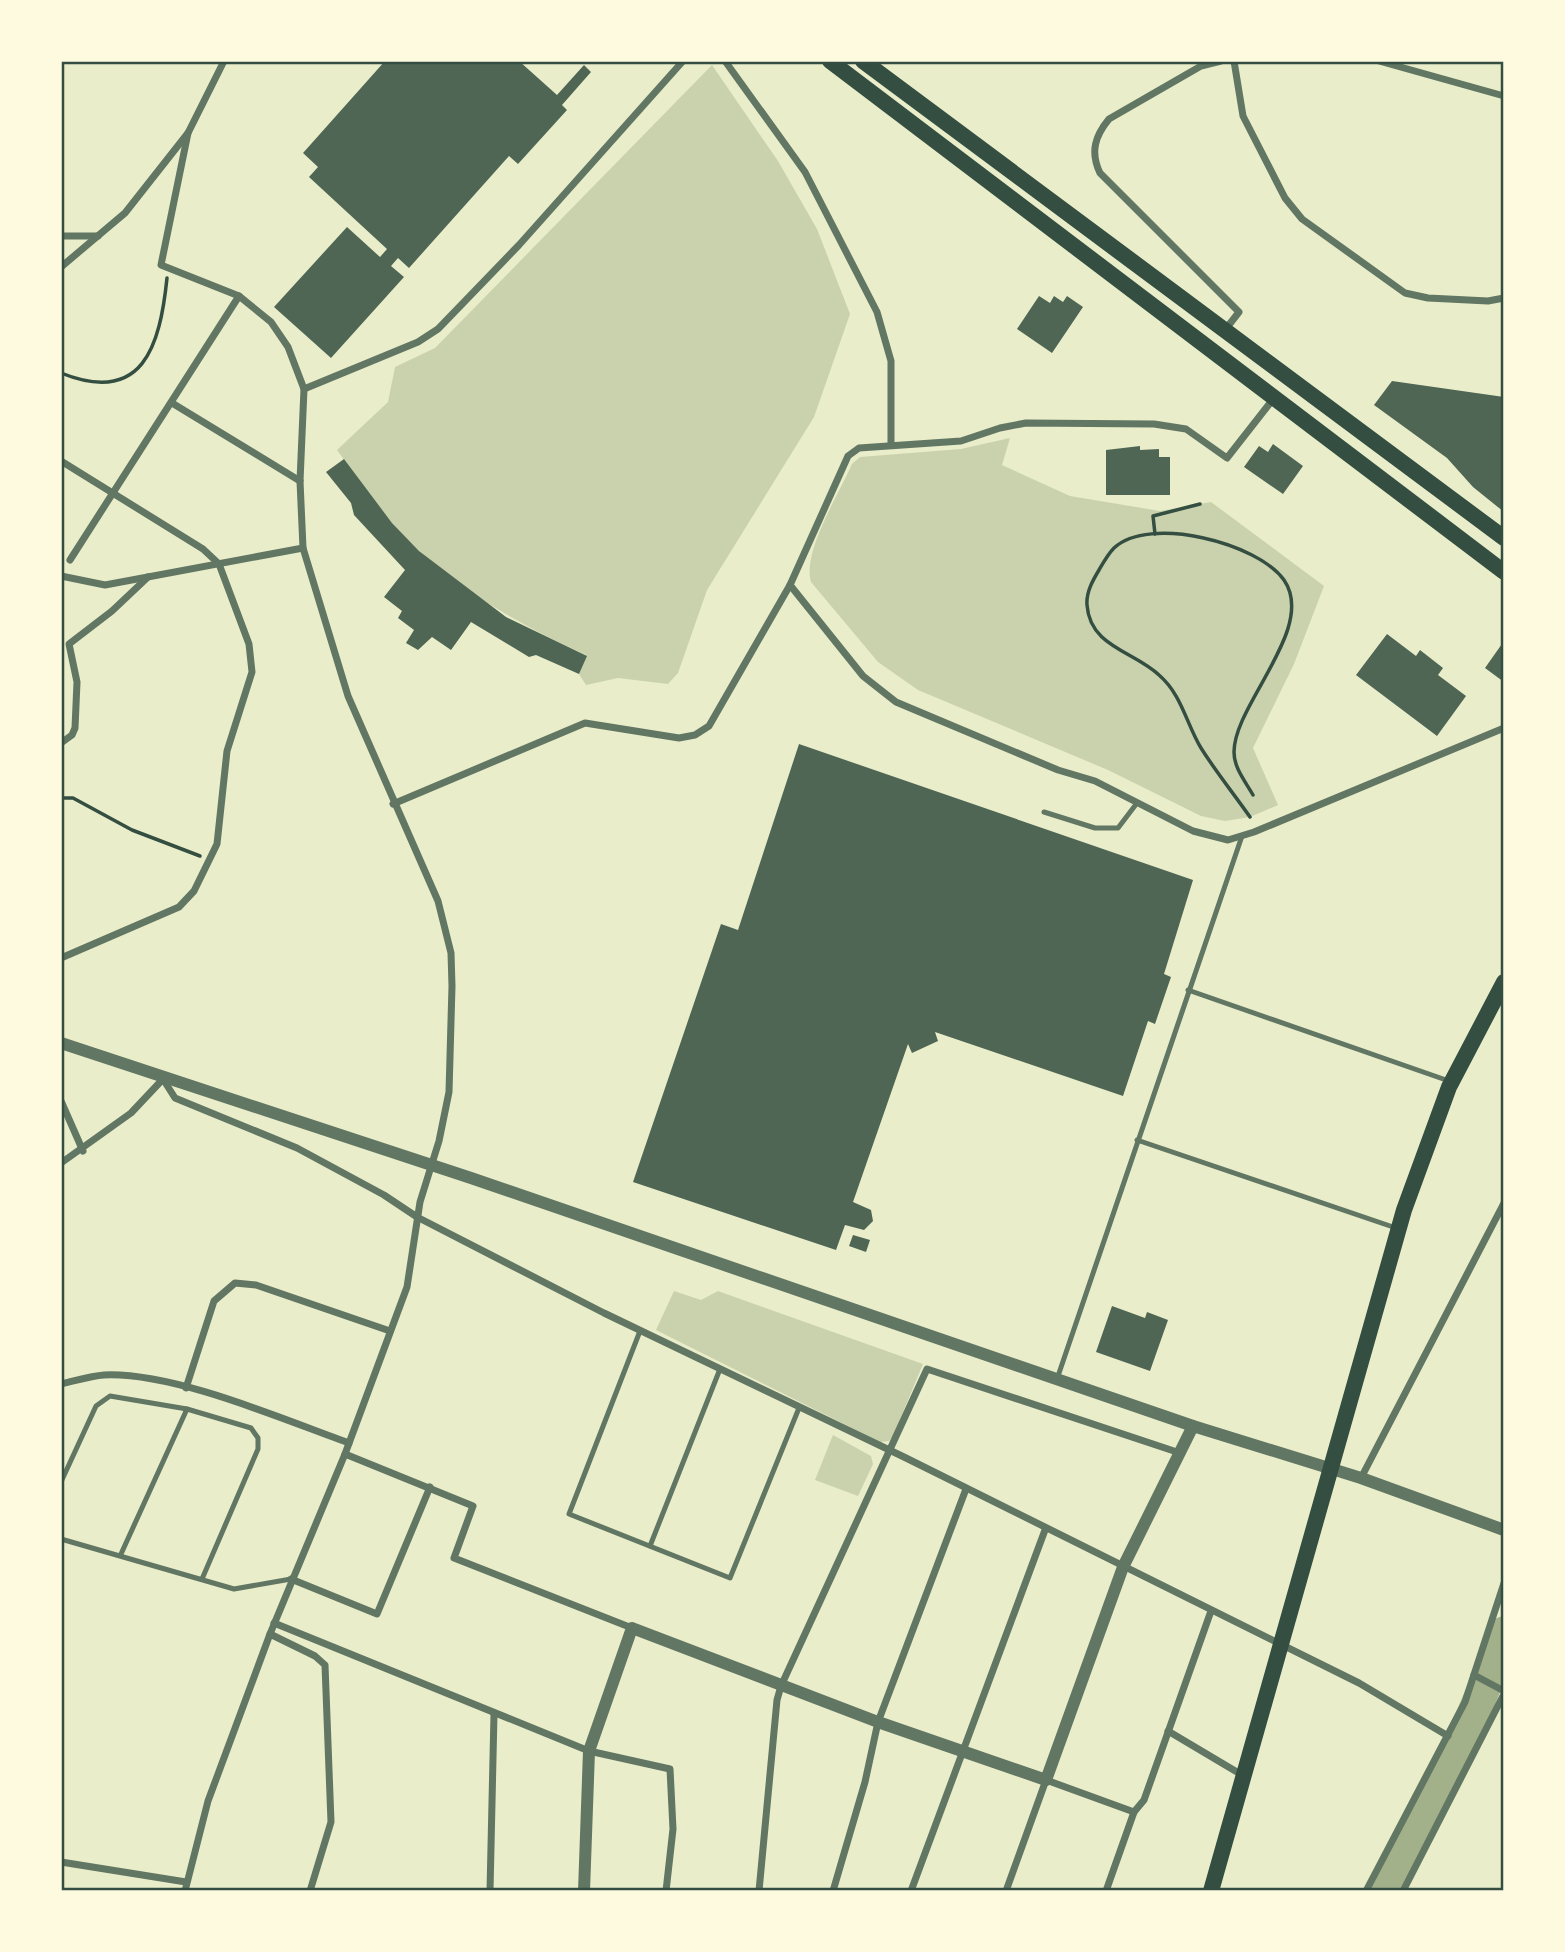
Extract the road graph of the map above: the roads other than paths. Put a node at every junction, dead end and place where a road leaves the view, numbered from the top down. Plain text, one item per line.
1 (224, 61) edge
2 (683, 61) edge
3 (725, 61) edge
4 (830, 61) edge
5 (863, 61) edge
6 (1221, 61) edge
7 (1234, 61) edge
8 (1379, 61) edge
9 (1504, 96) edge
10 (188, 133) junction
11 (61, 236) edge
12 (98, 236) junction
13 (61, 267) edge
14 (239, 296) junction
15 (1504, 298) edge
16 (1224, 332) junction
17 (304, 389) junction
18 (1274, 398) junction
19 (173, 403) junction
20 (891, 444) junction
21 (61, 461) edge
22 (300, 481) junction
23 (115, 494) junction
24 (1504, 538) edge
25 (303, 548) junction
26 (69, 560) dead end
27 (219, 564) junction
28 (1504, 572) edge
29 (61, 576) edge
30 (148, 577) junction
31 (790, 585) junction
32 (1504, 728) edge
33 (61, 743) edge
34 (1137, 803) junction
35 (393, 804) junction
36 (1044, 812) dead end
37 (1242, 836) junction
38 (61, 958) edge
39 (1188, 990) junction
40 (1501, 991) edge
41 (61, 1043) edge
42 (163, 1079) junction
43 (1452, 1082) junction
44 (61, 1101) edge
45 (1137, 1140) junction
46 (83, 1151) junction
47 (61, 1164) edge
48 (1504, 1203) edge
49 (417, 1217) junction
50 (1398, 1229) junction
51 (390, 1331) junction
52 (640, 1331) junction
53 (720, 1369) junction
54 (1057, 1379) junction
55 (61, 1384) edge
56 (186, 1388) junction
57 (799, 1408) junction
58 (187, 1409) junction
59 (1193, 1426) junction
60 (349, 1443) junction
61 (889, 1452) junction
62 (1180, 1453) junction
63 (345, 1454) junction
64 (1329, 1469) junction
65 (1361, 1478) junction
66 (61, 1482) edge
67 (430, 1487) junction
68 (966, 1489) junction
69 (1045, 1530) junction
70 (1504, 1530) edge
71 (61, 1539) edge
72 (650, 1546) junction
73 (121, 1554) junction
74 (1123, 1567) junction
75 (291, 1578) junction
76 (202, 1579) junction
77 (1504, 1583) edge
78 (1211, 1611) junction
79 (274, 1623) junction
80 (632, 1628) junction
81 (270, 1634) junction
82 (1279, 1643) junction
83 (1474, 1675) junction
84 (781, 1686) junction
85 (1502, 1691) edge
86 (494, 1714) junction
87 (878, 1722) junction
88 (1168, 1731) junction
89 (1448, 1735) junction
90 (589, 1751) junction
91 (960, 1751) junction
92 (1243, 1775) junction
93 (1046, 1780) junction
94 (1134, 1812) junction
95 (61, 1862) edge
96 (186, 1886) edge
97 (310, 1891) edge
98 (490, 1891) edge
99 (584, 1891) edge
100 (666, 1891) edge
101 (759, 1891) edge
102 (832, 1891) edge
103 (911, 1891) edge
104 (1006, 1891) edge
105 (1106, 1891) edge
106 (1211, 1891) edge
107 (1366, 1891) edge
108 (1402, 1891) edge

1 - 10 street
2 - 17 street
3 - 20 street
4 - 18 main road
5 - 16 main road
6 - 16 street
7 - 15 street
8 - 9 street
10 - 12 street
10 - 14 street
11 - 12 street
12 - 13 street
14 - 17 street
14 - 19 street
16 - 24 main road
17 - 22 street
18 - 20 street
18 - 28 main road
19 - 22 street
19 - 23 street
20 - 31 street
21 - 23 street
22 - 25 street
23 - 26 street
23 - 27 street
25 - 27 street
25 - 35 street
27 - 30 street
27 - 38 street
29 - 30 street
30 - 33 street
31 - 34 street
31 - 35 street
32 - 37 street
34 - 36 lane
34 - 37 street
35 - 49 street
37 - 39 lane
39 - 43 lane
39 - 45 lane
40 - 43 main road
41 - 42 street
42 - 46 street
42 - 49 street
42 - 54 street
43 - 50 main road
44 - 46 street
45 - 50 lane
45 - 54 lane
46 - 47 street
48 - 65 street
49 - 51 street
49 - 52 street
50 - 64 main road
51 - 56 street
51 - 60 street
52 - 53 street
52 - 72 lane
53 - 57 street
53 - 72 lane
54 - 59 street
55 - 56 street
56 - 60 street
57 - 61 street
57 - 72 lane
58 - 66 lane
58 - 73 lane
58 - 76 lane
59 - 62 street
59 - 64 street
60 - 63 street
61 - 62 street
61 - 68 street
61 - 84 street
62 - 74 street
63 - 67 street
63 - 75 street
64 - 65 street
64 - 82 main road
65 - 70 street
67 - 75 street
67 - 80 street
68 - 69 street
68 - 87 street
69 - 74 street
69 - 91 street
71 - 73 lane
73 - 76 lane
74 - 78 street
74 - 93 street
75 - 76 lane
75 - 79 street
77 - 83 street
78 - 82 street
78 - 88 street
79 - 81 street
79 - 86 street
80 - 84 street
80 - 90 street
81 - 96 street
81 - 97 street
82 - 89 street
82 - 92 main road
83 - 85 street
83 - 89 street
84 - 87 street
84 - 101 street
85 - 108 street
86 - 90 street
86 - 98 street
87 - 91 street
87 - 102 street
88 - 92 street
88 - 94 street
89 - 107 street
90 - 99 street
90 - 100 street
91 - 93 street
91 - 103 street
92 - 106 main road
93 - 94 street
93 - 104 street
94 - 105 street
95 - 96 street

